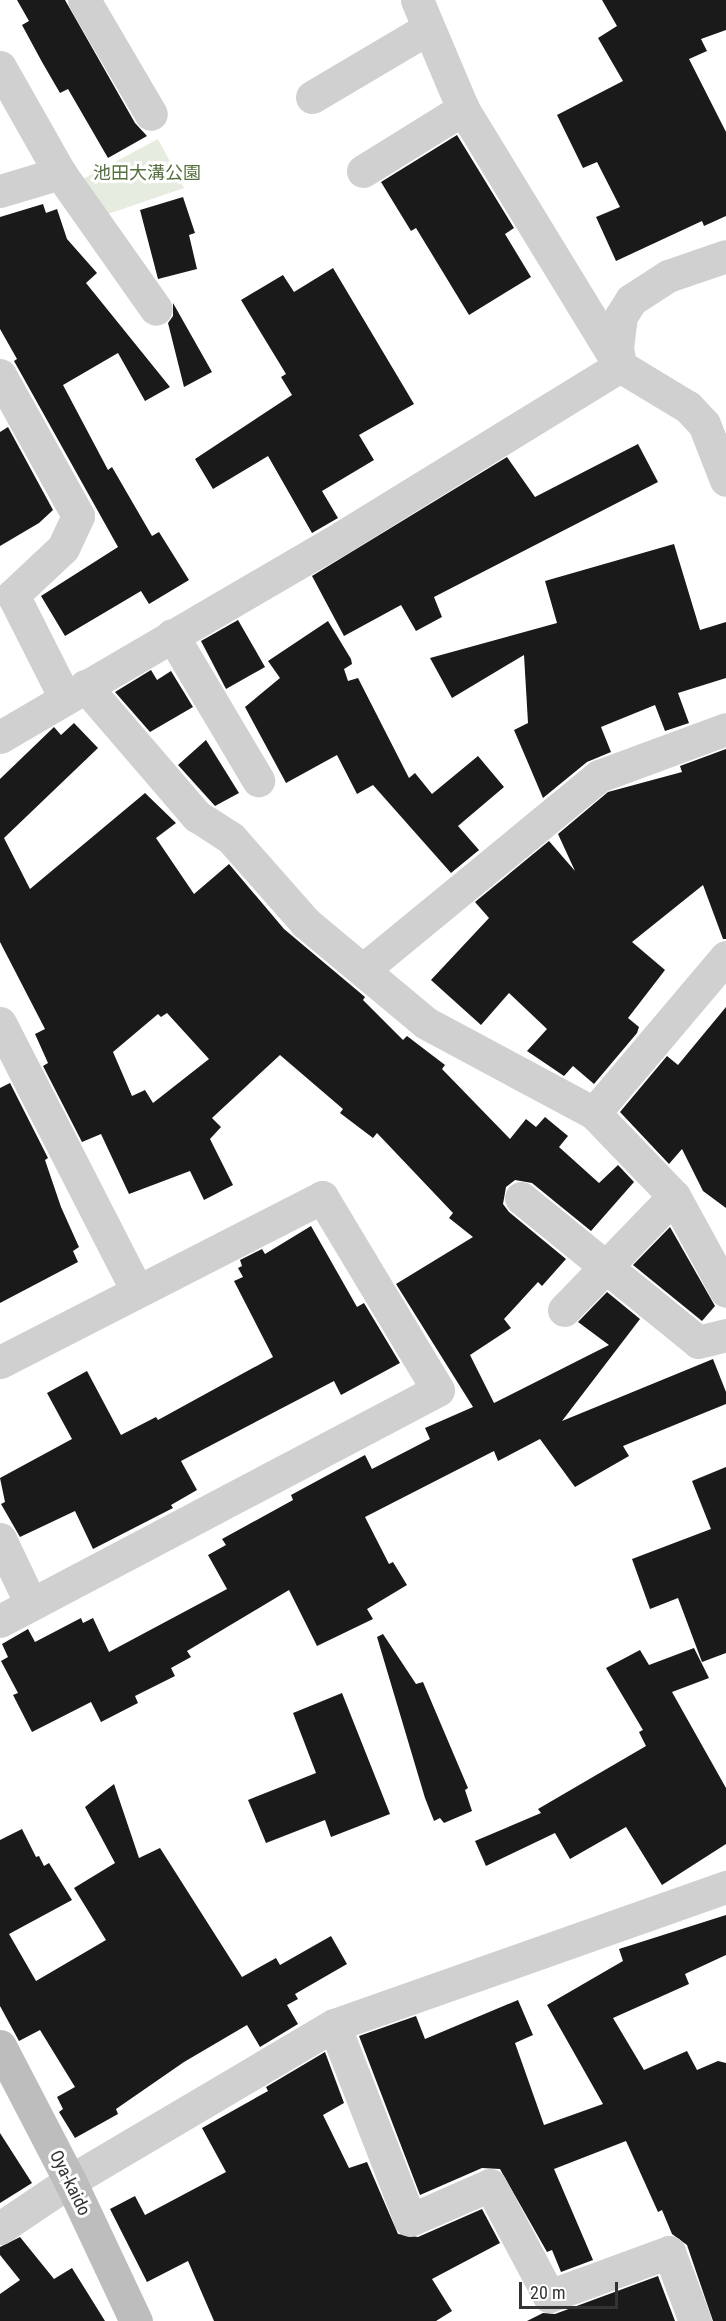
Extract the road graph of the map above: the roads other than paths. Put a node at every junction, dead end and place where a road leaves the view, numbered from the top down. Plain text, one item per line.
1 (84, 0) edge
2 (422, 14) edge
3 (0, 68) edge
4 (312, 97) dead end
5 (463, 109) junction
6 (151, 114) dead end
7 (363, 171) dead end
8 (60, 173) junction
9 (0, 190) edge
10 (726, 256) edge
11 (156, 309) dead end
12 (620, 366) junction
13 (0, 375) edge
14 (726, 480) edge
15 (6, 593) edge
16 (172, 635) junction
17 (75, 692) junction
18 (726, 729) edge
19 (0, 737) edge
20 (258, 780) dead end
21 (726, 957) edge
22 (363, 969) junction
23 (0, 1023) edge
24 (594, 1113) junction
25 (675, 1196) junction
26 (521, 1198) dead end
27 (606, 1267) junction
28 (136, 1291) junction
29 (726, 1291) edge
30 (564, 1310) dead end
31 (726, 1336) edge
32 (0, 1362) edge
33 (0, 1539) edge
34 (31, 1604) junction
35 (0, 1621) edge
36 (726, 1887) edge
37 (334, 2025) junction
38 (0, 2046) edge
39 (70, 2181) junction
40 (0, 2228) edge
41 (136, 2321) edge
42 (695, 2321) edge

1 - 6 street
2 - 4 street
2 - 5 street
3 - 8 street
5 - 7 street
5 - 12 street
8 - 9 street
8 - 11 street
10 - 12 street
12 - 14 street
12 - 16 street
13 - 15 street
15 - 17 street
16 - 17 street
16 - 20 street
17 - 19 street
17 - 22 street
18 - 22 street
21 - 24 street
22 - 24 street
23 - 28 street
24 - 25 street
25 - 27 street
25 - 29 street
26 - 27 street
27 - 30 street
27 - 31 street
28 - 32 street
28 - 34 street
33 - 34 street
34 - 35 street
36 - 37 street
37 - 39 street
37 - 42 street
38 - 39 street, Oya-kaido
39 - 40 street
39 - 41 street, Oya-kaido

